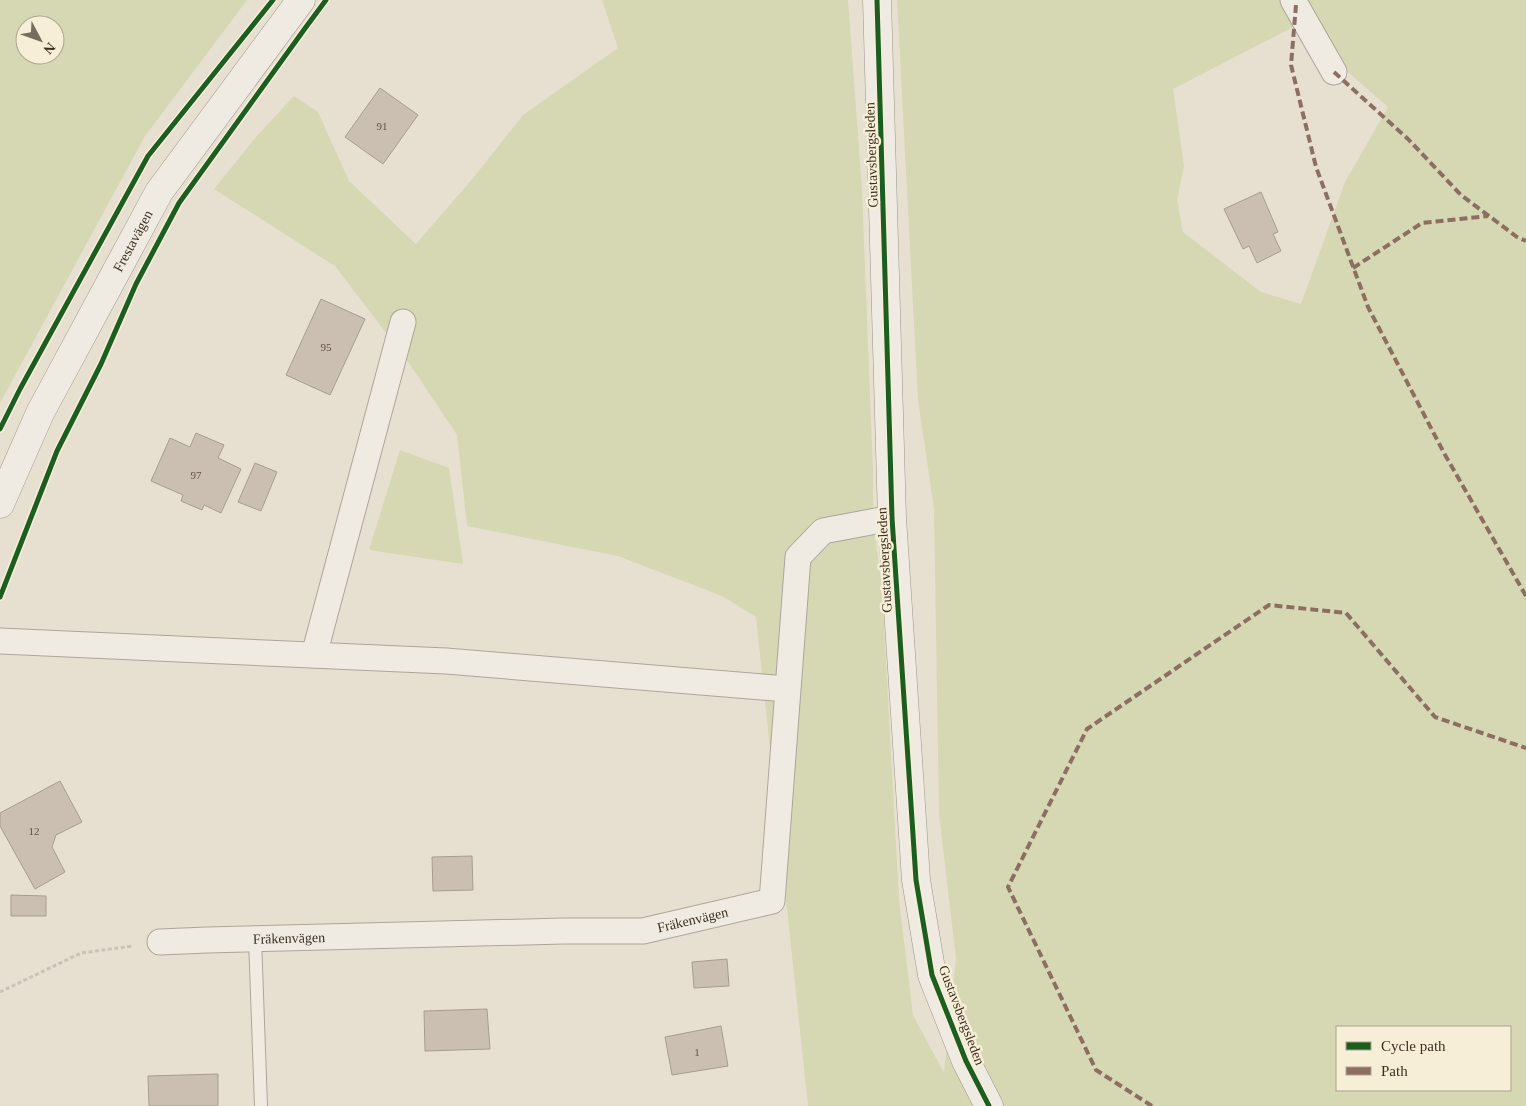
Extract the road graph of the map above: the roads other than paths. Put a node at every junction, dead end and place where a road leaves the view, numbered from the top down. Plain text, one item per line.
1 (301, 0) edge
2 (877, 0) edge
3 (1293, 0) edge
4 (1334, 72) dead end
5 (403, 322) dead end
6 (0, 504) edge
7 (892, 518) junction
8 (0, 641) edge
9 (314, 654) junction
10 (787, 689) junction
11 (255, 938) junction
12 (160, 942) road end
13 (261, 1106) edge
14 (989, 1106) edge

1 - 6 street, Frestavägen
2 - 7 street, Gustavsbergsleden
3 - 4 street
5 - 9 street
7 - 10 street, Fräkenvägen
7 - 14 street, Gustavsbergsleden
8 - 9 street
9 - 10 street
10 - 11 street, Fräkenvägen
11 - 12 street, Fräkenvägen
11 - 13 lane

